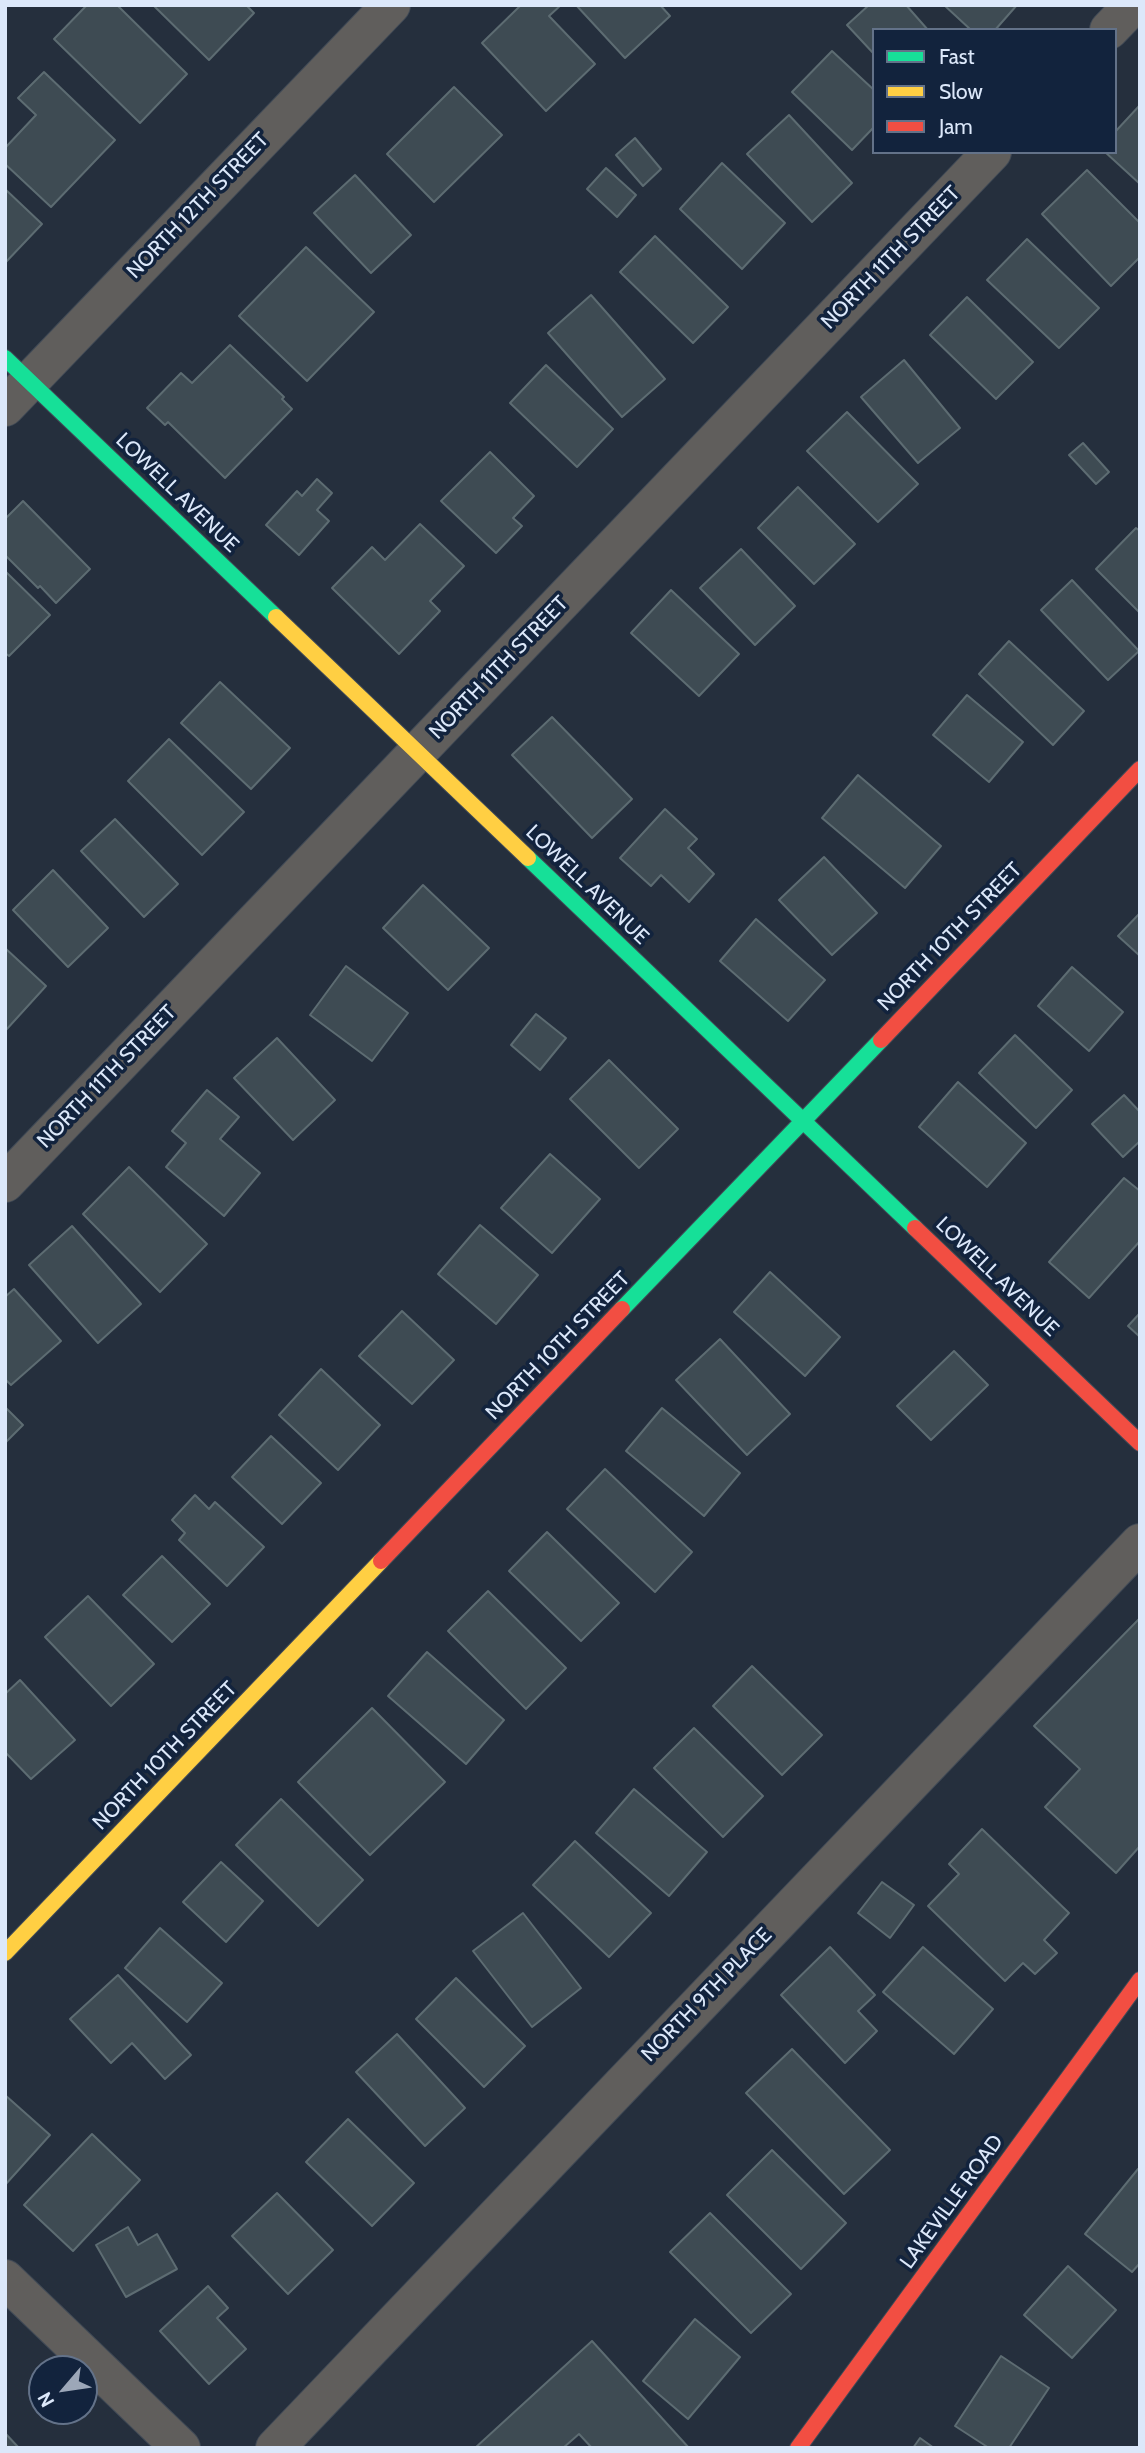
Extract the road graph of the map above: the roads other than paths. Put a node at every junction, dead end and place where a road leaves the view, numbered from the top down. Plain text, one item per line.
1 (391, 5) edge
2 (1133, 5) edge
3 (1111, 28) edge
4 (990, 154) edge
5 (13, 382) edge
6 (418, 752) junction
7 (1140, 769) edge
8 (804, 1120) junction
9 (5, 1183) edge
10 (1140, 1443) edge
11 (1140, 1543) edge
12 (5, 1953) edge
13 (1140, 1980) edge
14 (5, 2279) edge
15 (181, 2448) edge
16 (275, 2448) edge
17 (798, 2448) edge

1 - 5 street, NORTH 12TH STREET
2 - 3 street
4 - 6 street, NORTH 11TH STREET
5 - 6 street, LOWELL AVENUE
6 - 8 street, LOWELL AVENUE
6 - 9 street, NORTH 11TH STREET
7 - 8 street, NORTH 10TH STREET
8 - 10 street, LOWELL AVENUE
8 - 12 street, NORTH 10TH STREET
11 - 16 street, NORTH 9TH PLACE
13 - 17 street, LAKEVILLE ROAD
14 - 15 street

